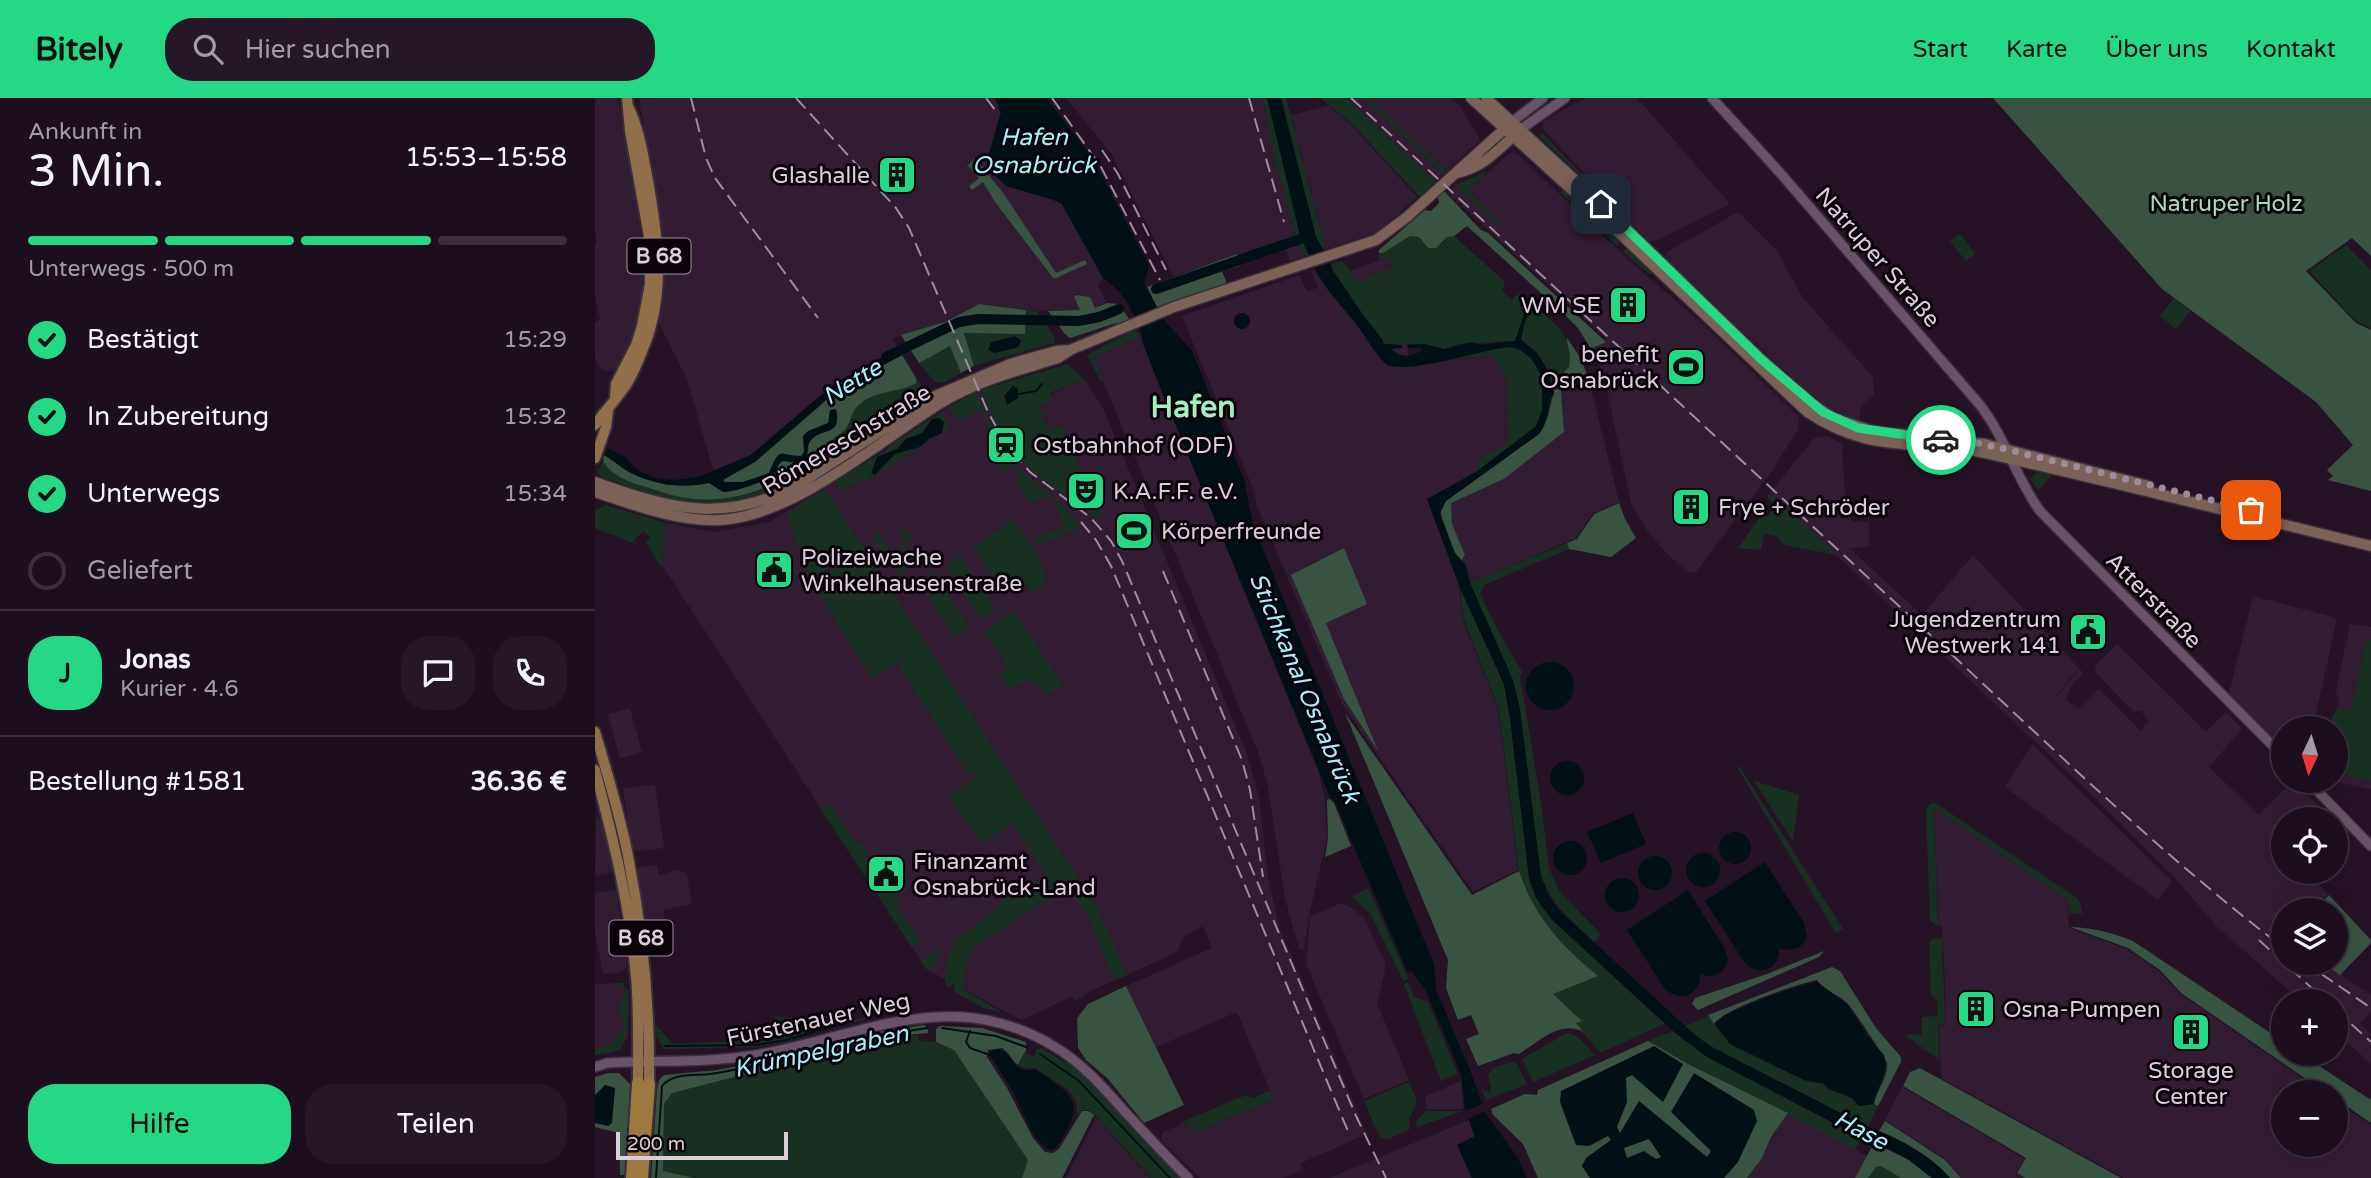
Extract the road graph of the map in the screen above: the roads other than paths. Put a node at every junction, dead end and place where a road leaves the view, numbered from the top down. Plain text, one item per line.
1 (1471, 98) edge
2 (1486, 98) edge
3 (1543, 98) edge
4 (1565, 98) edge
5 (1712, 98) edge
6 (628, 103) edge
7 (1508, 125) junction
8 (1517, 133) junction
9 (1456, 173) junction
10 (1646, 254) junction
11 (1070, 350) junction
12 (608, 411) junction
13 (595, 425) edge
14 (2005, 449) junction
15 (595, 458) edge
16 (2010, 459) junction
17 (595, 482) edge
18 (595, 492) edge
19 (2371, 539) edge
20 (2371, 546) edge
21 (595, 732) edge
22 (2271, 744) edge
23 (595, 770) edge
24 (2320, 793) edge
25 (2371, 846) edge
26 (644, 1062) junction
27 (595, 1067) edge
28 (643, 1084) junction
29 (632, 1178) edge
30 (642, 1178) edge
31 (1188, 1178) edge

1 - 7 main road
2 - 7 main road
3 - 7 street
4 - 8 street
5 - 14 street, Natruper Straße
6 - 12 main road, B 68
7 - 8 main road
7 - 9 main road, Römereschstraße
8 - 9 main road, Römereschstraße
8 - 10 main road
9 - 11 main road, Römereschstraße
10 - 14 main road
10 - 16 main road
11 - 17 main road, Römereschstraße
11 - 18 main road, Römereschstraße
12 - 13 main road, B 68
12 - 15 main road, B 68
14 - 16 street, Natruper Straße
14 - 19 main road
16 - 20 main road
16 - 22 street, Atterstraße
21 - 26 main road, B 68
23 - 26 main road, B 68
24 - 25 street
26 - 27 street, Fürstenauer Weg
26 - 28 main road, B 68
26 - 31 street, Fürstenauer Weg
28 - 29 highway, B 68
28 - 30 highway, B 68

